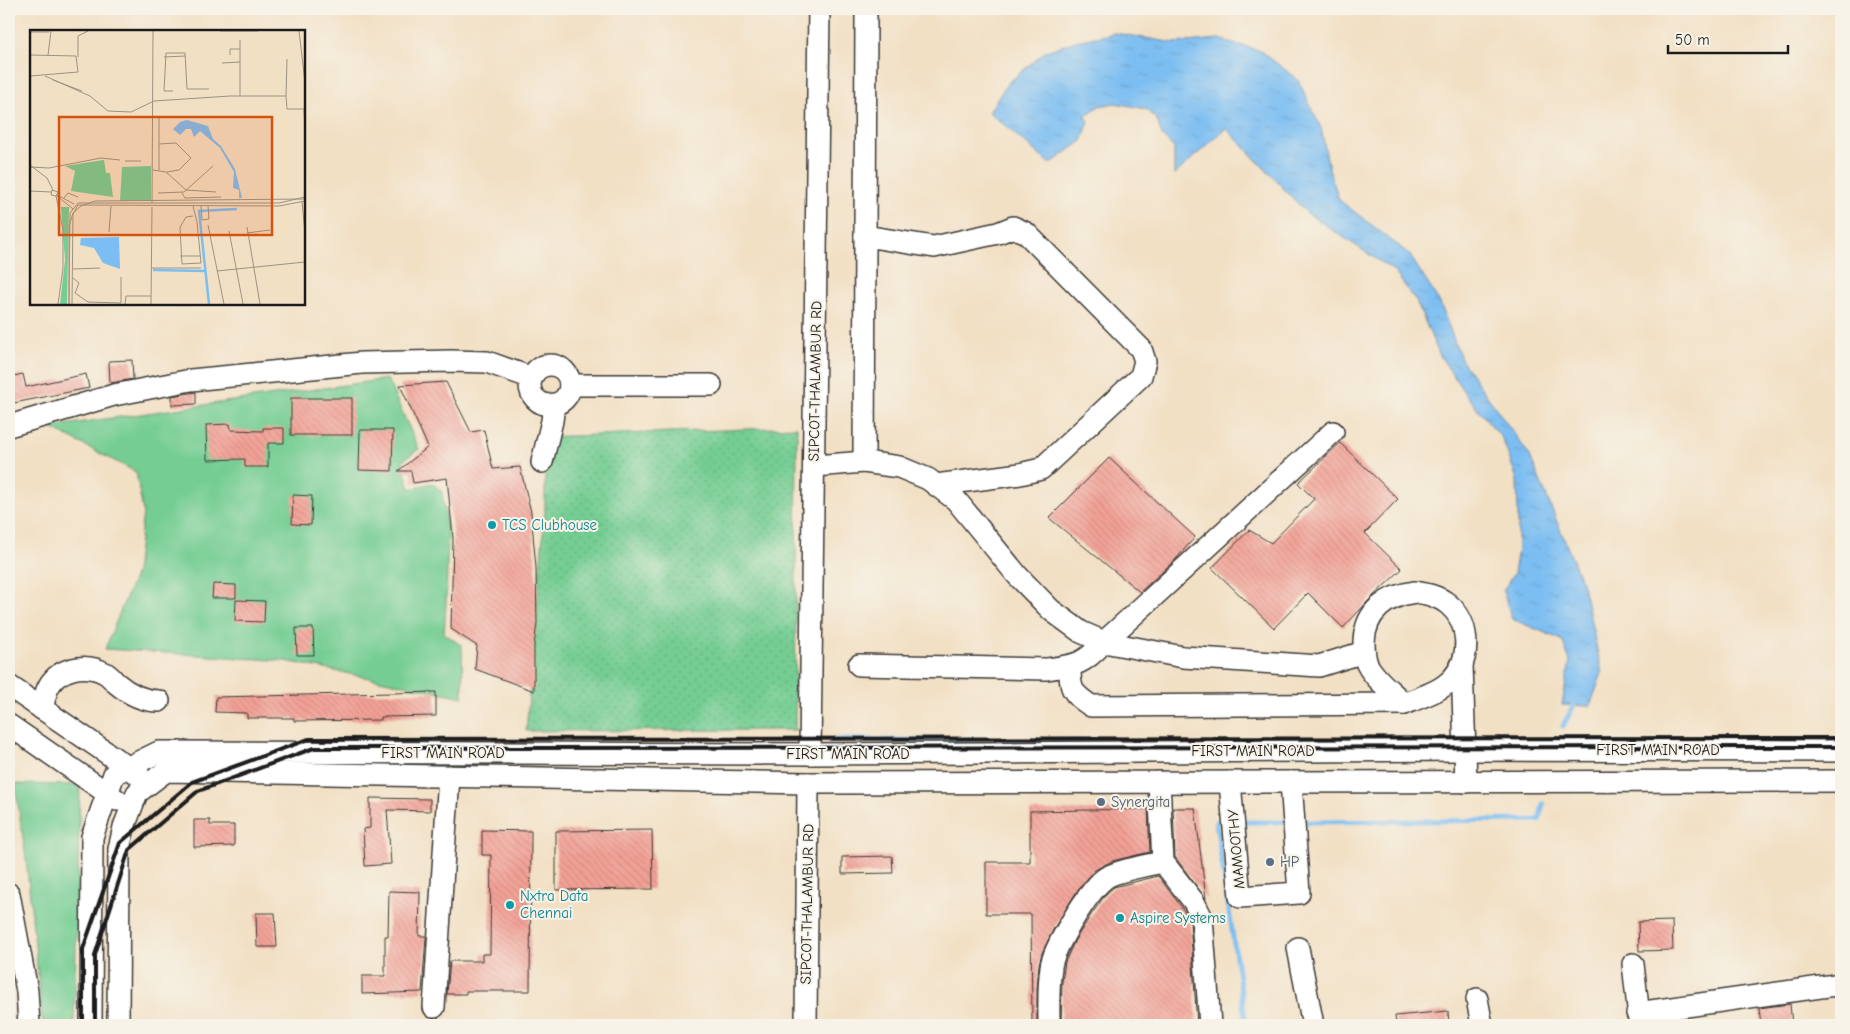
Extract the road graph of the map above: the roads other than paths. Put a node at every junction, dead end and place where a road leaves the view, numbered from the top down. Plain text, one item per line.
1 (819, 9) edge
2 (866, 16) dead end
3 (864, 236) junction
4 (532, 378) junction
5 (570, 385) junction
6 (712, 385) dead end
7 (554, 404) junction
8 (9, 426) edge
9 (1333, 432) dead end
10 (542, 462) dead end
11 (864, 462) junction
12 (815, 466) junction
13 (936, 485) junction
14 (1104, 642) junction
15 (1364, 652) junction
16 (859, 665) dead end
17 (1462, 665) junction
18 (1070, 666) junction
19 (9, 686) edge
20 (159, 702) dead end
21 (1404, 704) junction
22 (42, 709) junction
23 (9, 725) edge
24 (1465, 750) junction
25 (1841, 751) edge
26 (810, 754) junction
27 (129, 767) junction
28 (449, 776) junction
29 (1841, 781) edge
30 (1159, 782) junction
31 (1230, 782) junction
32 (1291, 782) junction
33 (1466, 782) junction
34 (150, 783) junction
35 (808, 783) junction
36 (107, 794) junction
37 (131, 809) junction
38 (1163, 862) junction
39 (9, 894) edge
40 (1298, 948) dead end
41 (1632, 964) dead end
42 (1835, 985) dead end
43 (1477, 999) dead end
44 (434, 1007) dead end
45 (1639, 1019) edge
46 (29, 1025) edge
47 (91, 1025) edge
48 (118, 1025) edge
49 (806, 1025) edge
50 (1049, 1025) edge
51 (1210, 1025) edge
52 (1313, 1025) edge
53 (1482, 1025) edge

1 - 12 street, SIPCOT-THALAMBUR RD
2 - 3 street
3 - 11 street
3 - 13 street
4 - 5 street
4 - 7 street
4 - 8 street
5 - 6 street
5 - 7 street
7 - 10 street
9 - 14 street
11 - 12 street
11 - 13 street
12 - 26 street, SIPCOT-THALAMBUR RD
13 - 14 street
14 - 15 street
14 - 18 street
15 - 17 street
15 - 21 street
16 - 18 street
17 - 21 street
17 - 24 street
18 - 21 street
19 - 22 street
20 - 22 street
22 - 27 street
23 - 36 street
24 - 25 street, FIRST MAIN ROAD
24 - 26 street, FIRST MAIN ROAD
24 - 33 street
26 - 27 street, FIRST MAIN ROAD
27 - 34 street
27 - 36 street, FIRST MAIN ROAD
28 - 34 street
28 - 35 street
28 - 44 street
29 - 33 street
30 - 31 street
30 - 35 street
30 - 38 street
31 - 32 street
31 - 32 street, MAMOOTHY
32 - 33 street
34 - 37 street
35 - 49 street, SIPCOT-THALAMBUR RD
36 - 37 street
36 - 47 street, FIRST MAIN ROAD
37 - 48 street
38 - 50 street
38 - 51 street
39 - 46 street
40 - 52 street
41 - 45 street
42 - 45 street
43 - 53 street

